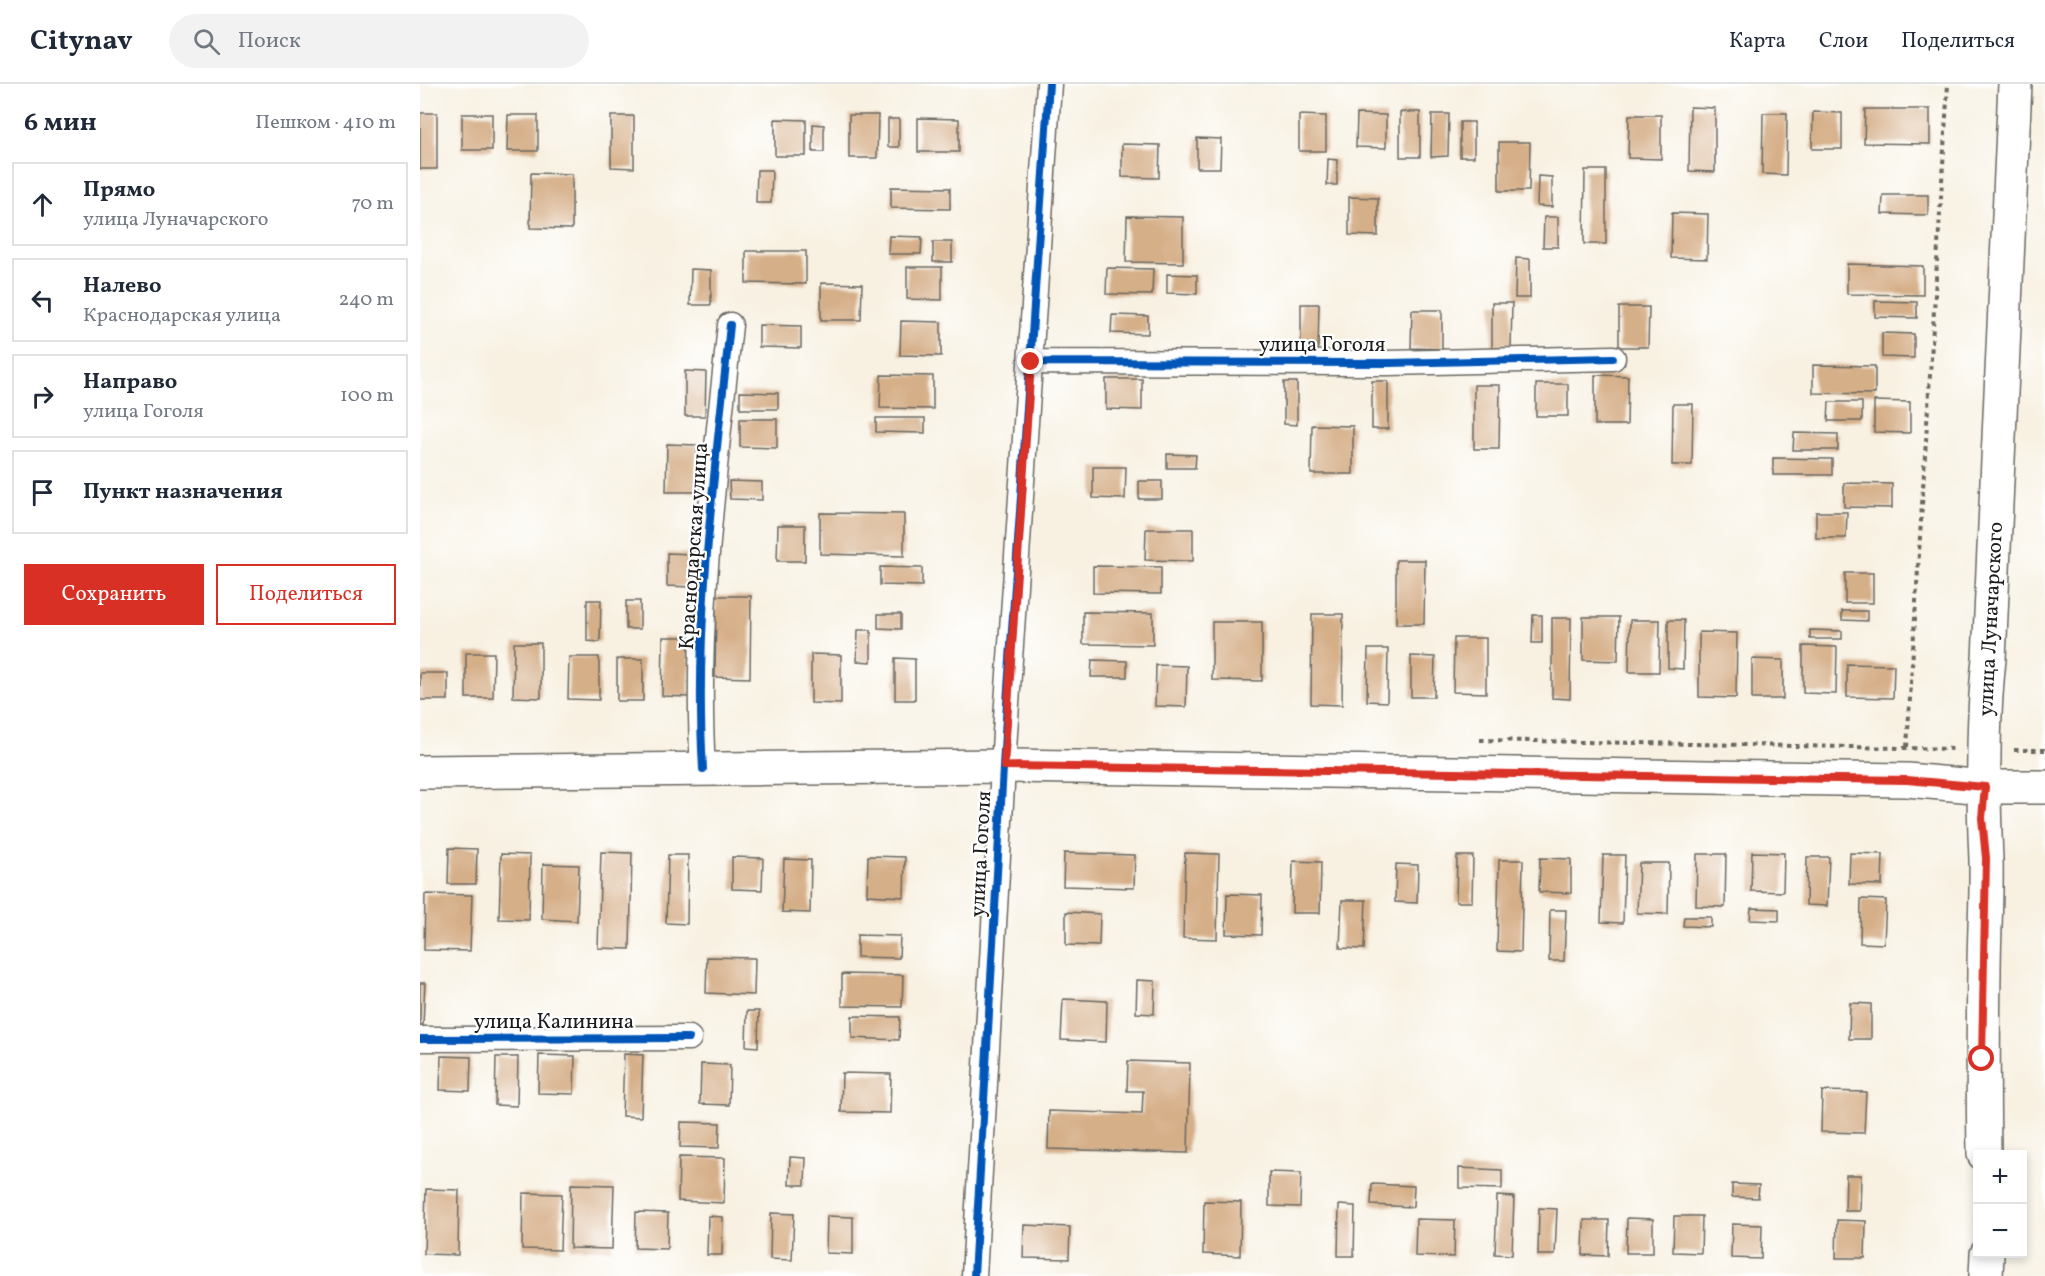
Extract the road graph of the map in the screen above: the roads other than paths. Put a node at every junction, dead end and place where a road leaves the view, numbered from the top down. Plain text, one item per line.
1 (1049, 84) edge
2 (2015, 84) edge
3 (730, 325) dead end
4 (1613, 358) dead end
5 (1031, 362) junction
6 (1004, 766) junction
7 (703, 769) junction
8 (420, 772) edge
9 (1985, 787) junction
10 (2045, 787) edge
11 (689, 1038) dead end
12 (420, 1039) edge
13 (1984, 1150) edge
14 (1987, 1258) edge
15 (974, 1276) edge
16 (1986, 1276) edge

1 - 5 street, улица Гоголя
2 - 9 main road, улица Луначарского
3 - 7 street, Краснодарская улица
4 - 5 street, улица Гоголя
5 - 6 street, улица Гоголя
6 - 7 main road
6 - 9 main road
6 - 15 street, улица Гоголя
7 - 8 main road
9 - 10 main road
9 - 13 main road, улица Луначарского
11 - 12 street, улица Калинина
14 - 16 main road

